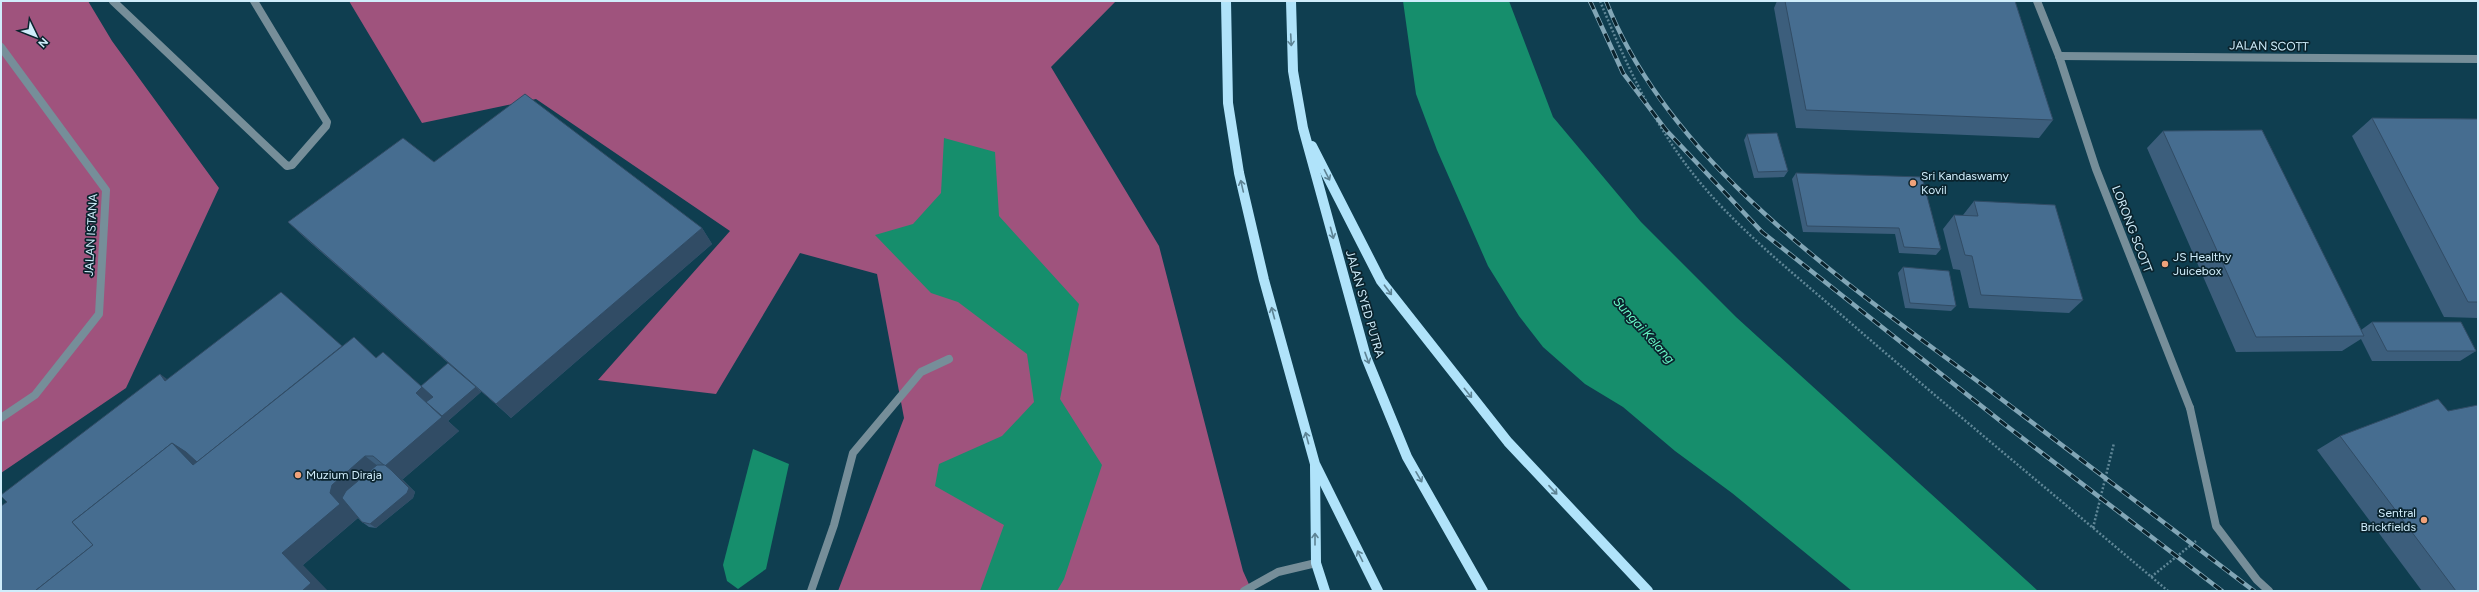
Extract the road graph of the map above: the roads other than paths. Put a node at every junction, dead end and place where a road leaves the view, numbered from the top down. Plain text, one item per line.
1 (114, 1) edge
2 (1226, 1) edge
3 (1291, 1) edge
4 (2037, 1) edge
5 (254, 2) edge
6 (1, 47) edge
7 (2059, 56) junction
8 (2478, 59) edge
9 (1303, 128) junction
10 (949, 359) dead end
11 (1, 418) edge
12 (1315, 464) junction
13 (1316, 563) junction
14 (811, 591) edge
15 (1244, 591) edge
16 (1325, 591) edge
17 (1378, 591) edge
18 (1484, 591) edge
19 (1648, 591) edge
20 (2269, 591) edge

1 - 5 street
12 -> 2 main road
3 -> 9 main road, JALAN SYED PUTRA
4 - 7 street, LORONG SCOTT
6 - 11 street, JALAN ISTANA
7 - 8 street, JALAN SCOTT
7 - 20 street, LORONG SCOTT
9 -> 18 main road, JALAN SYED PUTRA
9 -> 19 main road
10 - 14 street
13 -> 12 main road
17 -> 12 main road
13 - 15 street
13 - 16 main road

